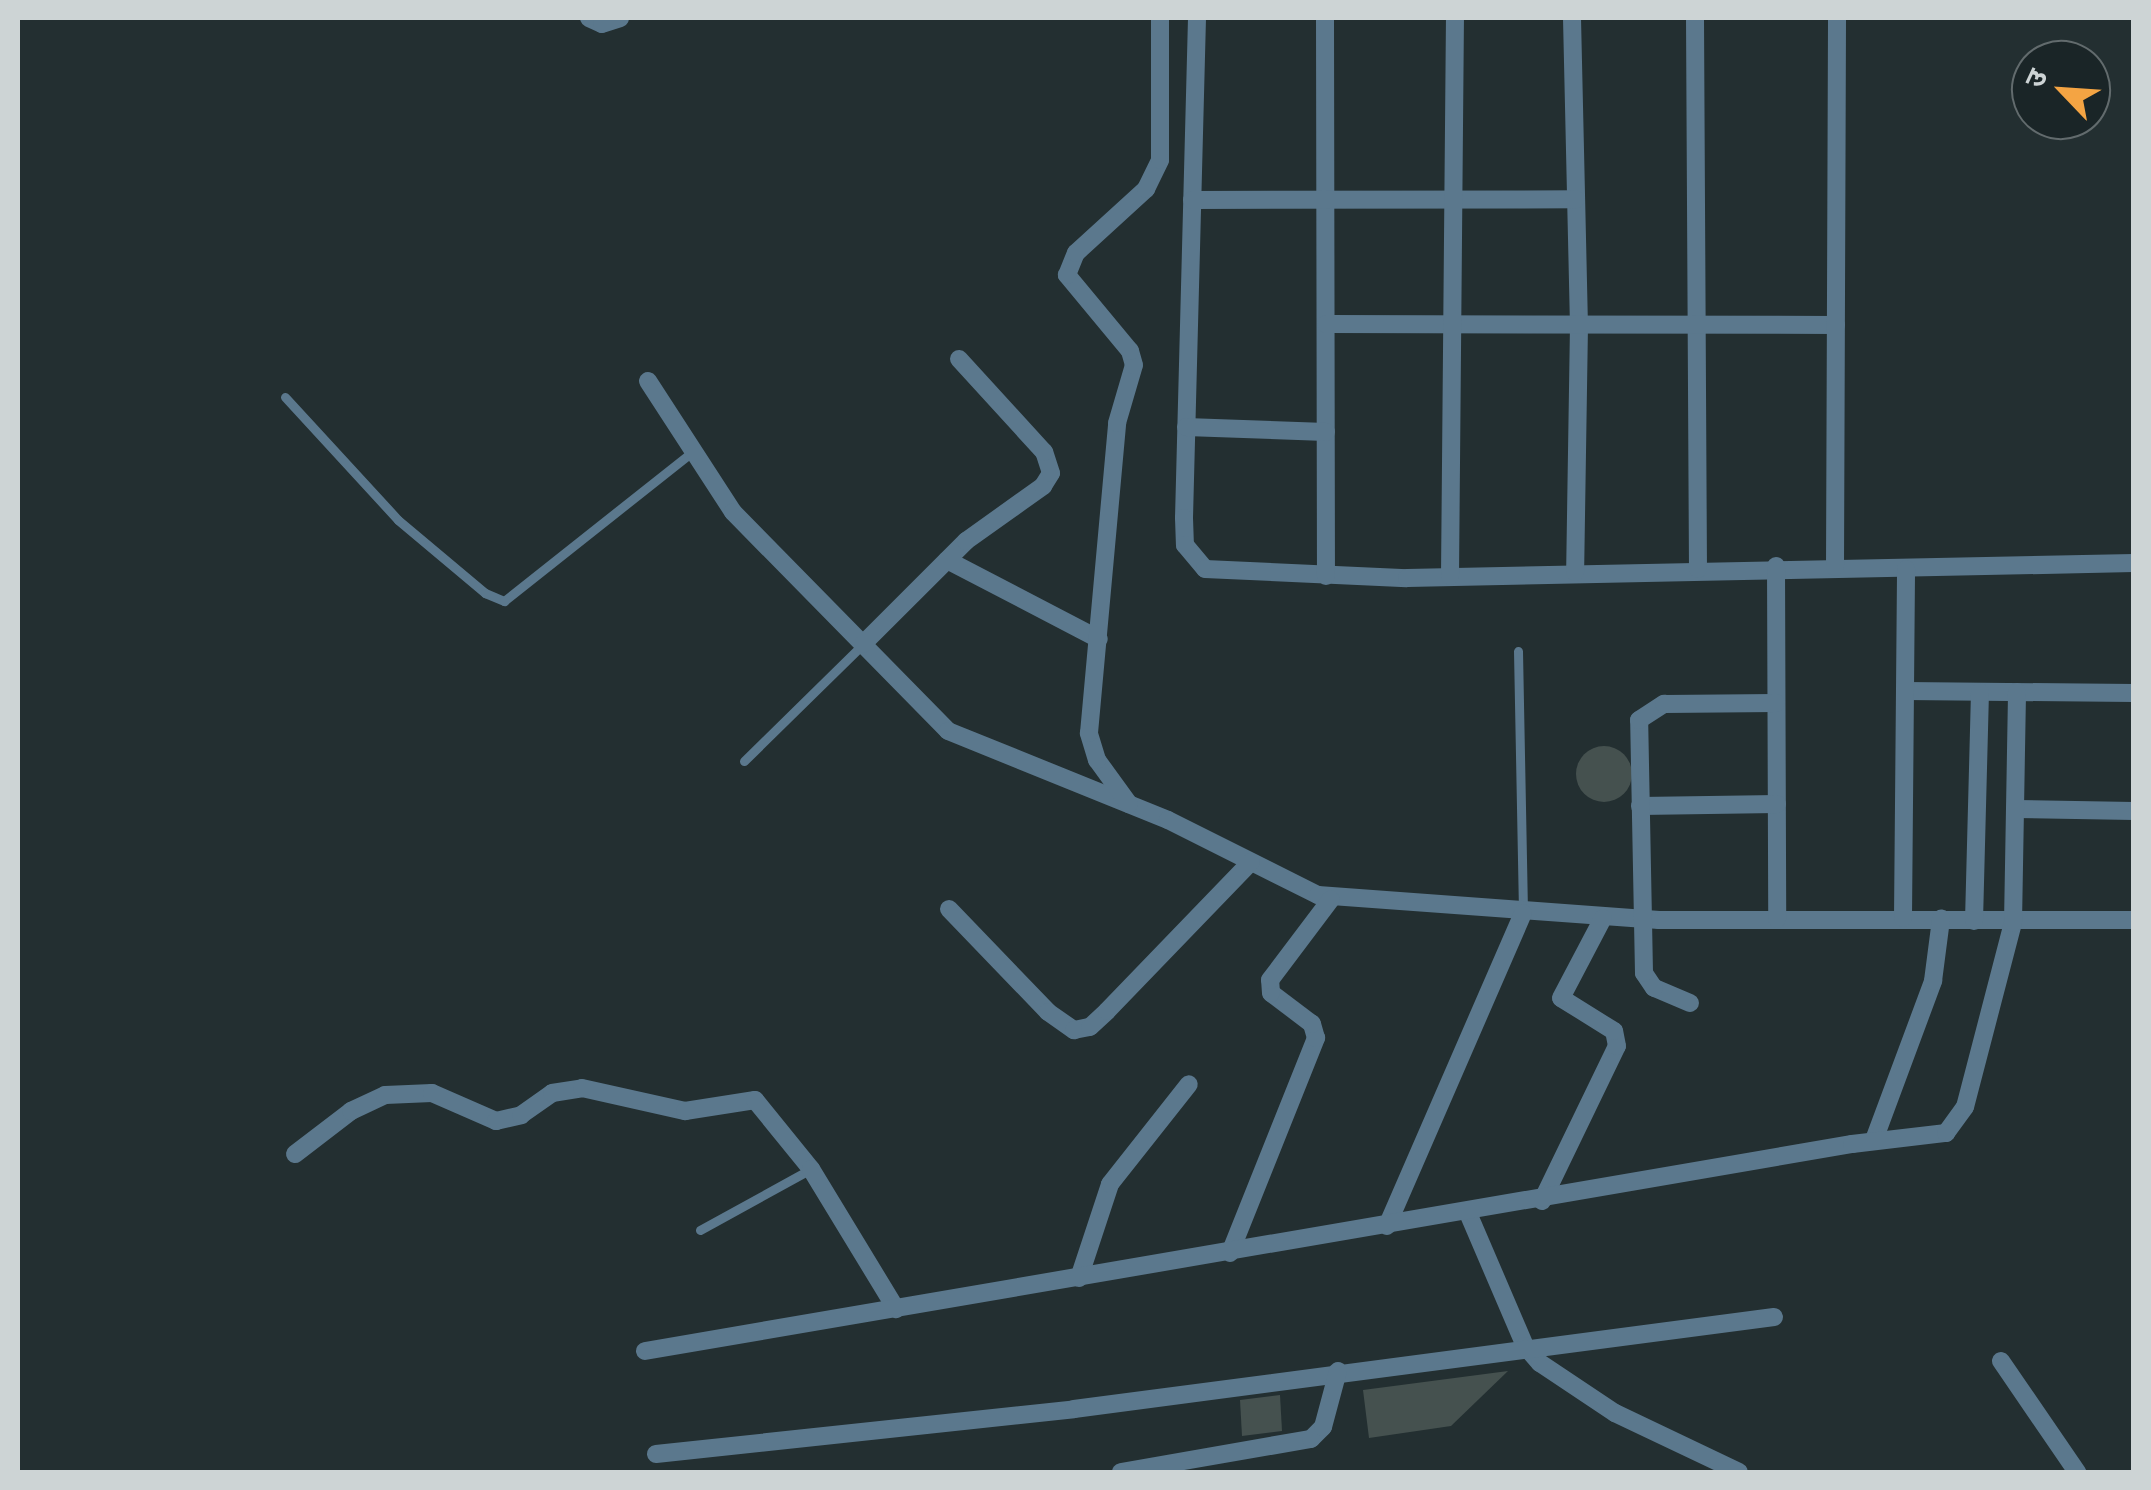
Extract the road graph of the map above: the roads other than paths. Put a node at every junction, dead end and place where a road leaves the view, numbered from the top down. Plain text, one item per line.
1 (589, 18) edge
2 (620, 18) edge
3 (1160, 18) edge
4 (1197, 18) edge
5 (1325, 18) edge
6 (1454, 18) edge
7 (1572, 18) edge
8 (1695, 18) edge
9 (1836, 18) edge
10 (1192, 200) junction
11 (1576, 200) junction
12 (1325, 203) junction
13 (1454, 204) junction
14 (1326, 324) junction
15 (1454, 324) junction
16 (1701, 324) junction
17 (1836, 324) junction
18 (1579, 325) junction
19 (959, 359) dead end
20 (648, 381) dead end
21 (285, 398) dead end
22 (1186, 426) junction
23 (1326, 432) junction
24 (692, 452) junction
25 (947, 560) junction
26 (2134, 562) edge
27 (1776, 566) junction
28 (1698, 568) junction
29 (1835, 568) junction
30 (1906, 569) junction
31 (1575, 572) junction
32 (1326, 576) junction
33 (1450, 576) junction
34 (1099, 639) junction
35 (863, 644) junction
36 (1518, 650) dead end
37 (1904, 691) junction
38 (1980, 692) junction
39 (2017, 692) junction
40 (2134, 693) edge
41 (1776, 702) junction
42 (744, 761) dead end
43 (1129, 804) junction
44 (1777, 804) junction
45 (1640, 806) junction
46 (2015, 809) junction
47 (2134, 811) edge
48 (1251, 862) junction
49 (1331, 899) junction
50 (949, 908) dead end
51 (1523, 913) junction
52 (1603, 918) junction
53 (1903, 918) junction
54 (1941, 918) junction
55 (1777, 919) junction
56 (1645, 920) junction
57 (2134, 920) edge
58 (1974, 921) junction
59 (2014, 923) junction
60 (1690, 1003) dead end
61 (1190, 1084) dead end
62 (1874, 1140) junction
63 (295, 1154) dead end
64 (811, 1169) junction
65 (1542, 1201) junction
66 (1468, 1213) junction
67 (1387, 1226) junction
68 (700, 1230) dead end
69 (1230, 1252) junction
70 (1080, 1278) junction
71 (896, 1309) junction
72 (1774, 1317) dead end
73 (1525, 1346) junction
74 (645, 1351) dead end
75 (2000, 1361) dead end
76 (1338, 1371) junction
77 (656, 1454) dead end
78 (1121, 1472) edge
79 (1739, 1472) edge
80 (2077, 1472) edge

1 - 2 street
3 - 34 street
4 - 10 street
5 - 12 street
6 - 13 street
7 - 11 street
8 - 16 street
9 - 17 street
10 - 12 street
10 - 22 street
11 - 13 street
11 - 18 street
12 - 13 street
12 - 14 street
13 - 15 street
14 - 15 street
14 - 23 street
15 - 18 street
15 - 33 street
16 - 17 street
16 - 18 street
16 - 28 street
17 - 29 street
18 - 31 street
19 - 25 street
20 - 24 street
21 - 24 lane
22 - 23 street
22 - 32 street
23 - 32 street
24 - 35 street
25 - 34 street
25 - 35 street
26 - 30 street
27 - 28 street
27 - 29 street
27 - 41 street
28 - 31 street
29 - 30 street
30 - 37 street
31 - 33 street
32 - 33 street
34 - 43 street
35 - 42 lane
35 - 43 street
36 - 51 lane
37 - 38 street
37 - 53 street
38 - 39 street
38 - 58 street
39 - 40 street
39 - 46 street
41 - 44 street
41 - 45 street
43 - 48 street
44 - 45 street
44 - 55 street
45 - 56 street
46 - 47 street
46 - 59 street
48 - 49 street
48 - 50 street
49 - 51 street
49 - 69 street
51 - 52 street
51 - 67 street
52 - 56 street
52 - 65 street
53 - 54 street
53 - 55 street
54 - 58 street
54 - 62 street
55 - 56 street
56 - 60 street
57 - 59 street
58 - 59 street
59 - 62 street
61 - 70 street
62 - 65 street
63 - 64 street
64 - 68 lane
64 - 71 street
65 - 66 street
66 - 67 street
66 - 73 street
67 - 69 street
69 - 70 street
70 - 71 street
71 - 74 street
72 - 73 street
73 - 76 street
73 - 79 street
75 - 80 street
76 - 77 street
76 - 78 street

